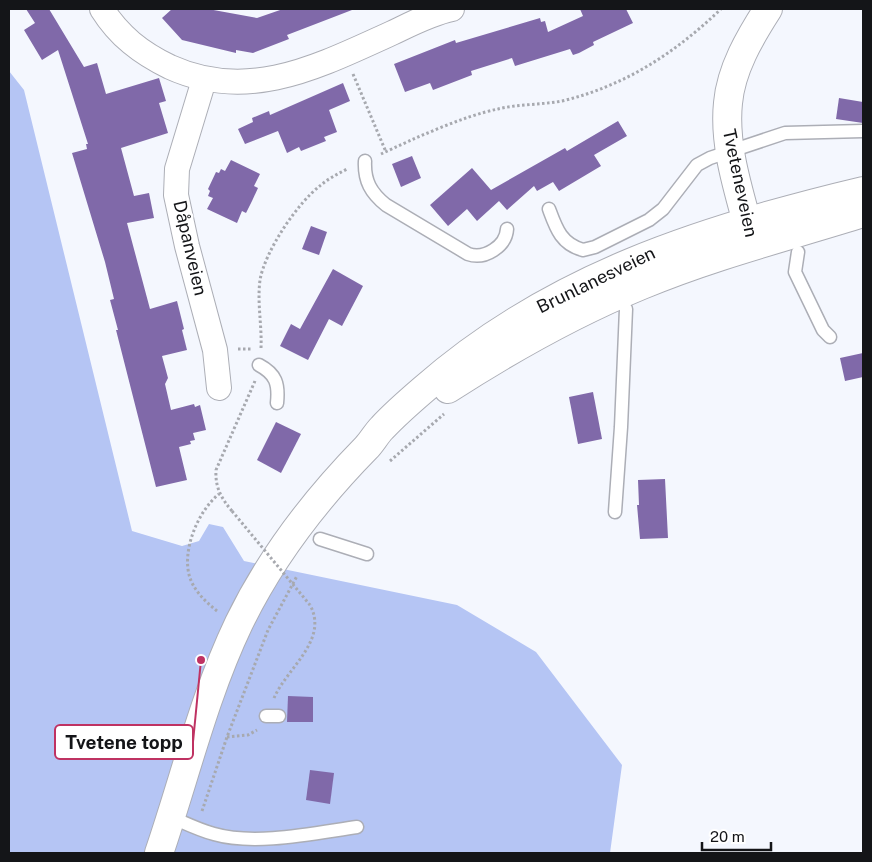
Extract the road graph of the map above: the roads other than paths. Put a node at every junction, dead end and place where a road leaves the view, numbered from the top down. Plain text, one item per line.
1 (102, 9) edge
2 (452, 9) edge
3 (768, 9) edge
4 (403, 18) edge
5 (204, 80) junction
6 (863, 131) edge
7 (731, 151) junction
8 (365, 161) road end
9 (863, 190) edge
10 (549, 209) dead end
11 (863, 213) edge
12 (507, 229) dead end
13 (750, 234) junction
14 (798, 252) dead end
15 (626, 309) dead end
16 (830, 337) dead end
17 (259, 365) road end
18 (219, 388) dead end
19 (277, 403) dead end
20 (615, 512) dead end
21 (320, 539) dead end
22 (367, 554) dead end
23 (171, 817) junction
24 (357, 827) dead end
25 (159, 853) edge

1 - 5 street
2 - 4 street
3 - 7 main road, Tveteneveien
4 - 5 street
5 - 18 street, Dåpanveien
6 - 7 lane
7 - 10 lane
7 - 13 main road, Tveteneveien
8 - 12 lane
9 - 13 main road, Brunlanesveien
11 - 13 main road, Brunlanesveien
13 - 23 main road, Brunlanesveien
14 - 16 lane
15 - 20 lane
17 - 19 lane
21 - 22 lane
23 - 24 lane
23 - 25 main road, Brunlanesveien

